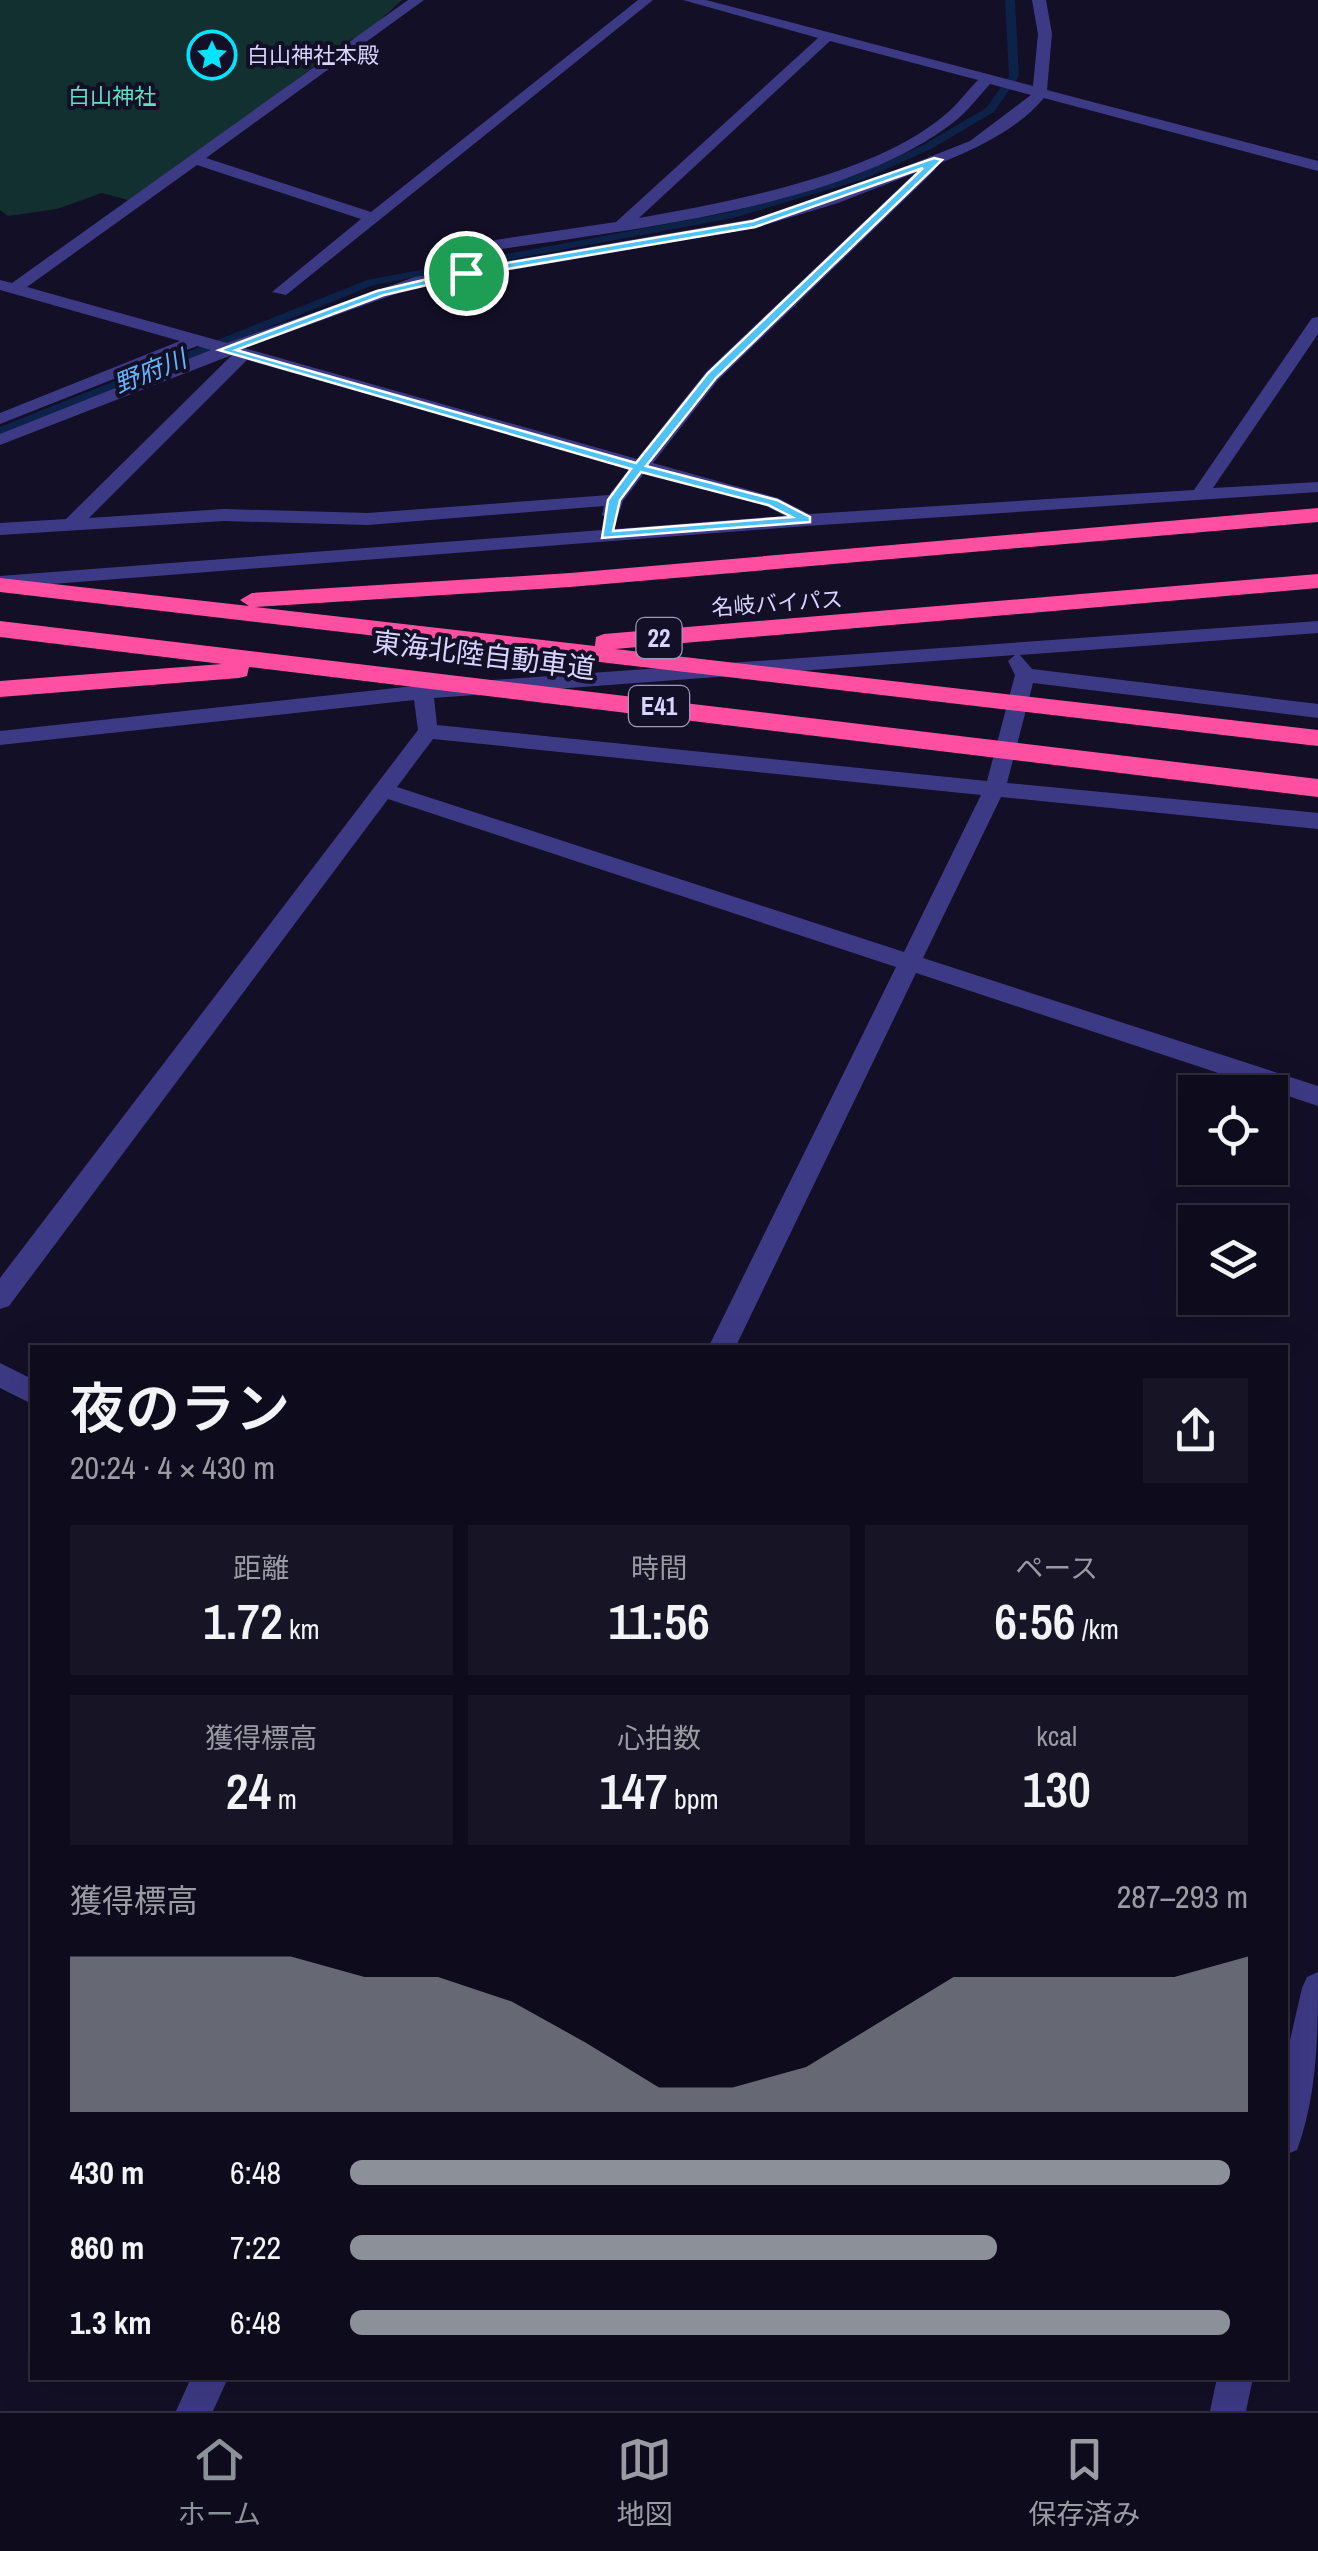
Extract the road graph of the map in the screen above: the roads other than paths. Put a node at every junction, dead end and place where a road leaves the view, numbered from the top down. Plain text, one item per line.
1 (417, 0) edge
2 (646, 0) edge
3 (690, 0) edge
4 (767, 0) edge
5 (1039, 0) edge
6 (748, 16) junction
7 (828, 37) junction
8 (991, 81) junction
9 (1040, 92) junction
10 (194, 159) junction
11 (937, 160) junction
12 (1318, 166) edge
13 (373, 218) junction
14 (621, 226) junction
15 (495, 245) dead end
16 (7, 287) edge
17 (280, 292) dead end
18 (1318, 322) edge
19 (198, 341) junction
20 (230, 352) junction
21 (0, 418) edge
22 (0, 440) edge
23 (638, 468) junction
24 (1318, 487) edge
25 (1198, 495) junction
26 (614, 500) junction
27 (1318, 514) edge
28 (806, 520) junction
29 (71, 525) junction
30 (0, 529) edge
31 (606, 535) junction
32 (1318, 581) edge
33 (0, 583) edge
34 (0, 616) edge
35 (1318, 626) edge
36 (1294, 628) junction
37 (0, 629) edge
38 (1318, 640) edge
39 (0, 649) edge
40 (1013, 650) junction
41 (1025, 674) junction
42 (0, 689) edge
43 (423, 692) junction
44 (636, 703) junction
45 (1318, 711) edge
46 (428, 732) junction
47 (0, 738) edge
48 (1318, 738) edge
49 (996, 786) junction
50 (1318, 788) edge
51 (386, 790) junction
52 (1318, 821) edge
53 (911, 966) junction
54 (1318, 1096) edge
55 (0, 1298) edge
56 (722, 1345) edge
57 (0, 1375) edge
58 (30, 1391) edge
59 (1318, 1988) edge
60 (1302, 2053) edge
61 (1288, 2123) edge
62 (209, 2380) edge
63 (1235, 2380) edge
64 (194, 2411) edge
65 (1228, 2411) edge

1 - 10 street
2 - 13 street
3 - 6 street
4 - 6 street
5 - 9 street
6 - 7 street
7 - 8 street
7 - 14 street
8 - 9 street
8 - 14 street
9 - 11 street
9 - 12 street
10 - 13 street
10 - 16 street
11 - 20 street
11 - 23 street
13 - 17 street
14 - 15 street
16 - 19 street
18 - 25 street
19 - 20 street
19 - 21 street
20 - 22 street
20 - 23 street
20 - 29 street
23 - 26 street
23 - 28 street
24 - 25 street
25 - 28 street
26 - 29 street
26 - 31 street
27 - 34 highway, 名岐バイパス
28 - 31 street
29 - 30 street
31 - 33 street
32 - 42 highway, 名岐バイパス / 22
33 - 48 highway, 東海北陸自動車道 / E41
35 - 36 street
36 - 38 street
36 - 40 street
37 - 44 highway, 東海北陸自動車道 / E41
39 - 44 highway
40 - 41 street
40 - 43 street
41 - 45 street
41 - 49 street
43 - 46 street
43 - 47 street
44 - 50 highway, 東海北陸自動車道 / E41
46 - 49 street
46 - 51 street
49 - 52 street
49 - 53 street
51 - 53 street
51 - 55 street
53 - 54 street
53 - 56 street
57 - 58 street
59 - 60 street
60 - 61 street
62 - 64 street
63 - 65 street

